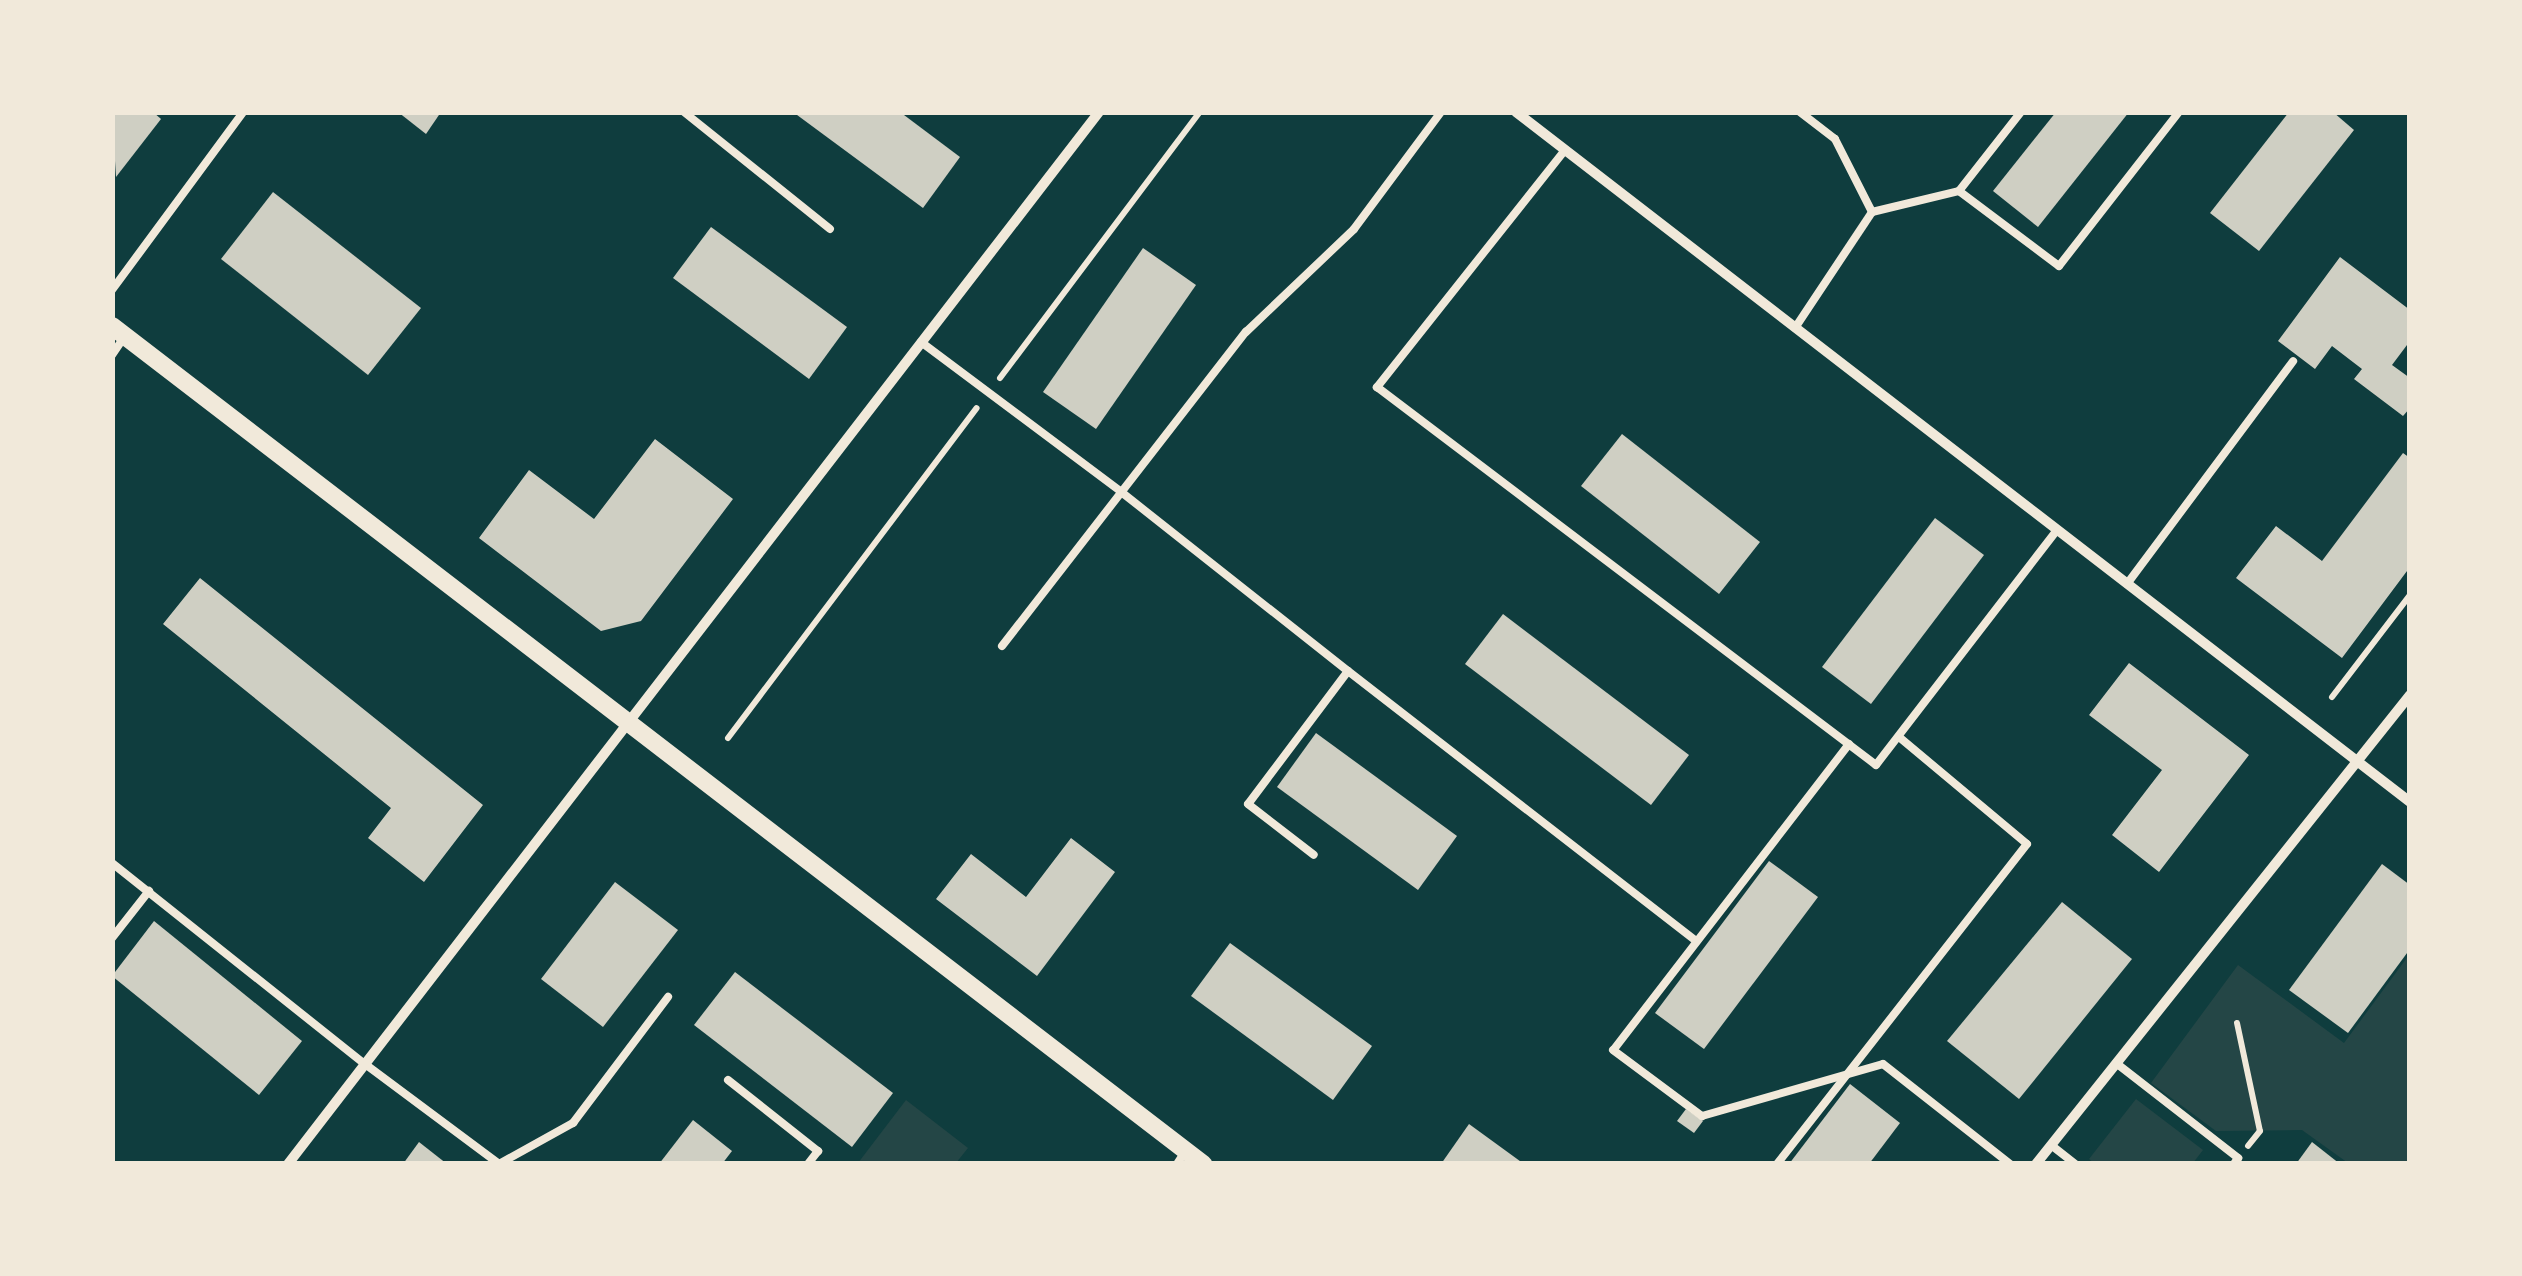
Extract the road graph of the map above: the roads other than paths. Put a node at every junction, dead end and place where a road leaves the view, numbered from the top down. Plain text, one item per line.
1 (243, 112) edge
2 (684, 112) edge
3 (1441, 112) edge
4 (1516, 112) edge
5 (1800, 112) edge
6 (2020, 112) edge
7 (2179, 112) edge
8 (1094, 114) edge
9 (1565, 150) junction
10 (1959, 191) junction
11 (1872, 212) junction
12 (830, 230) dead end
13 (112, 290) edge
14 (1794, 328) junction
15 (119, 331) edge
16 (921, 342) junction
17 (112, 354) edge
18 (2293, 362) dead end
19 (1120, 490) junction
20 (2057, 530) junction
21 (2127, 584) junction
22 (1002, 646) dead end
23 (1348, 671) junction
24 (2410, 695) edge
25 (630, 721) junction
26 (1899, 737) junction
27 (1849, 744) junction
28 (2357, 762) junction
29 (2410, 802) edge
30 (1314, 855) dead end
31 (112, 862) edge
32 (149, 891) junction
33 (112, 938) edge
34 (1696, 941) junction
35 (668, 997) dead end
36 (1871, 1045) junction
37 (2116, 1063) junction
38 (365, 1064) junction
39 (1883, 1064) junction
40 (1848, 1074) junction
41 (728, 1080) dead end
42 (2051, 1145) junction
43 (1182, 1157) edge
44 (2236, 1161) edge
45 (288, 1164) edge
46 (499, 1164) edge
47 (808, 1164) edge
48 (1204, 1164) edge
49 (1777, 1164) edge
50 (2010, 1164) edge
51 (2036, 1164) edge
52 (2075, 1164) edge

1 - 13 lane
2 - 12 lane
3 - 19 lane
4 - 9 street
5 - 11 lane
6 - 10 lane
7 - 10 lane
8 - 16 street
9 - 14 street
9 - 27 lane
10 - 11 lane
11 - 14 lane
14 - 20 street
15 - 17 lane
15 - 25 street
16 - 19 lane
16 - 25 street
18 - 21 lane
19 - 22 lane
19 - 23 lane
20 - 21 street
20 - 26 lane
21 - 28 street
23 - 30 lane
23 - 34 lane
24 - 28 street
25 - 38 street
25 - 43 street
26 - 27 lane
26 - 36 lane
27 - 34 lane
28 - 29 street
28 - 37 street
31 - 32 lane
32 - 33 lane
32 - 38 lane
34 - 40 lane
35 - 46 lane
36 - 39 lane
36 - 40 lane
37 - 42 street
37 - 44 lane
38 - 45 street
38 - 46 lane
39 - 40 lane
39 - 50 lane
40 - 49 lane
41 - 47 lane
42 - 51 street
42 - 52 lane
43 - 48 street

